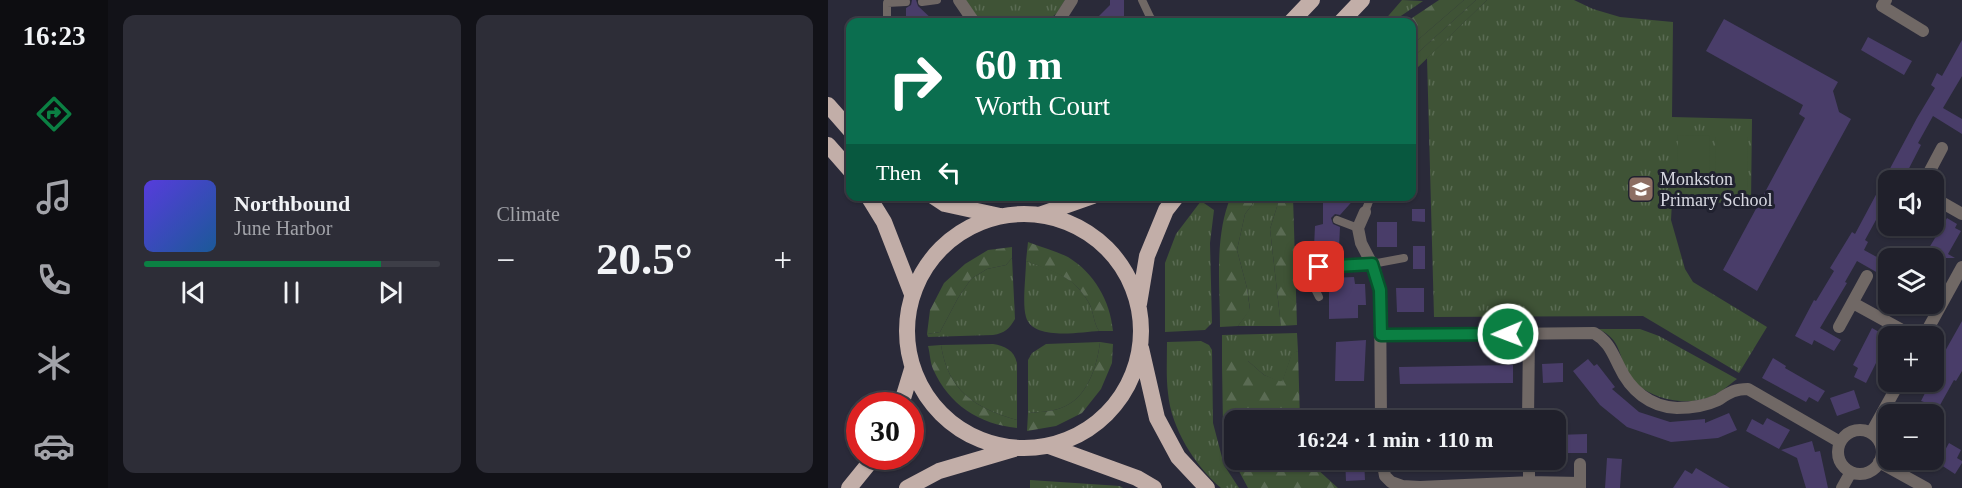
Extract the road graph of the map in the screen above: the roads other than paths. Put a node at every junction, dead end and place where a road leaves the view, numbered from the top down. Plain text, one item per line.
1 (937, 0) edge
2 (959, 0) edge
3 (1072, 0) edge
4 (1142, 0) edge
5 (1312, 0) edge
6 (1362, 0) edge
7 (1886, 0) edge
8 (906, 2) dead end
9 (922, 2) dead end
10 (887, 18) edge
11 (971, 18) edge
12 (1061, 18) edge
13 (1151, 18) edge
14 (1295, 18) edge
15 (1345, 18) edge
16 (1923, 31) dead end
17 (828, 105) edge
18 (846, 125) edge
19 (828, 145) edge
20 (1942, 148) dead end
21 (846, 165) edge
22 (1930, 170) edge
23 (871, 201) edge
24 (940, 201) edge
25 (1079, 201) edge
26 (1173, 201) edge
27 (1369, 201) edge
28 (1944, 204) edge
29 (1365, 212) joint
30 (1962, 214) edge
31 (1039, 215) junction
32 (1001, 216) junction
33 (1337, 220) dead end
34 (1358, 228) junction
35 (1404, 258) dead end
36 (1372, 264) junction
37 (1962, 267) edge
38 (1867, 276) dead end
39 (912, 294) junction
40 (1319, 297) dead end
41 (1853, 303) junction
42 (1139, 308) junction
43 (1895, 326) edge
44 (1930, 326) edge
45 (1839, 327) dead end
46 (1529, 334) junction
47 (1381, 335) junction
48 (1140, 347) junction
49 (912, 369) junction
50 (905, 392) edge
51 (1894, 392) edge
52 (1381, 410) edge
53 (1528, 410) edge
54 (1871, 433) junction
55 (1840, 442) junction
56 (1878, 442) edge
57 (1049, 446) junction
58 (1015, 449) junction
59 (1878, 463) edge
60 (1580, 464) dead end
61 (864, 470) edge
62 (1384, 470) edge
63 (1529, 470) edge
64 (1893, 470) edge
65 (1851, 472) junction
66 (1529, 482) junction
67 (1515, 485) edge
68 (1580, 486) edge
69 (849, 488) edge
70 (907, 488) edge
71 (1154, 488) edge
72 (1207, 488) edge
73 (1842, 488) edge
74 (1926, 488) edge

1 - 9 lane
2 - 11 street
3 - 12 street
4 - 13 lane
5 - 14 highway
6 - 15 highway
7 - 16 street
8 - 10 lane
17 - 18 highway
19 - 21 highway
20 - 22 street
23 - 39 highway
24 - 32 highway
25 - 31 highway
26 - 42 highway
27 - 29 lane
28 - 30 street
29 - 34 street
31 - 32 highway
31 - 42 highway
32 - 39 highway
33 - 34 lane
34 - 36 street
35 - 36 lane
36 - 40 lane
36 - 47 street
37 - 44 street
38 - 41 street
39 - 49 highway
41 - 43 street
41 - 45 street
42 - 48 highway
46 - 47 street
46 - 53 street
46 - 55 street
47 - 52 street
48 - 57 highway
48 - 72 highway
49 - 50 highway
49 - 58 highway
51 - 54 street
54 - 55 street
54 - 56 street
55 - 65 street
57 - 58 highway
57 - 71 highway
58 - 70 highway
59 - 65 street
60 - 68 street
61 - 69 highway
62 - 67 street
63 - 66 street
64 - 74 street
65 - 73 street
66 - 67 street
66 - 68 street

